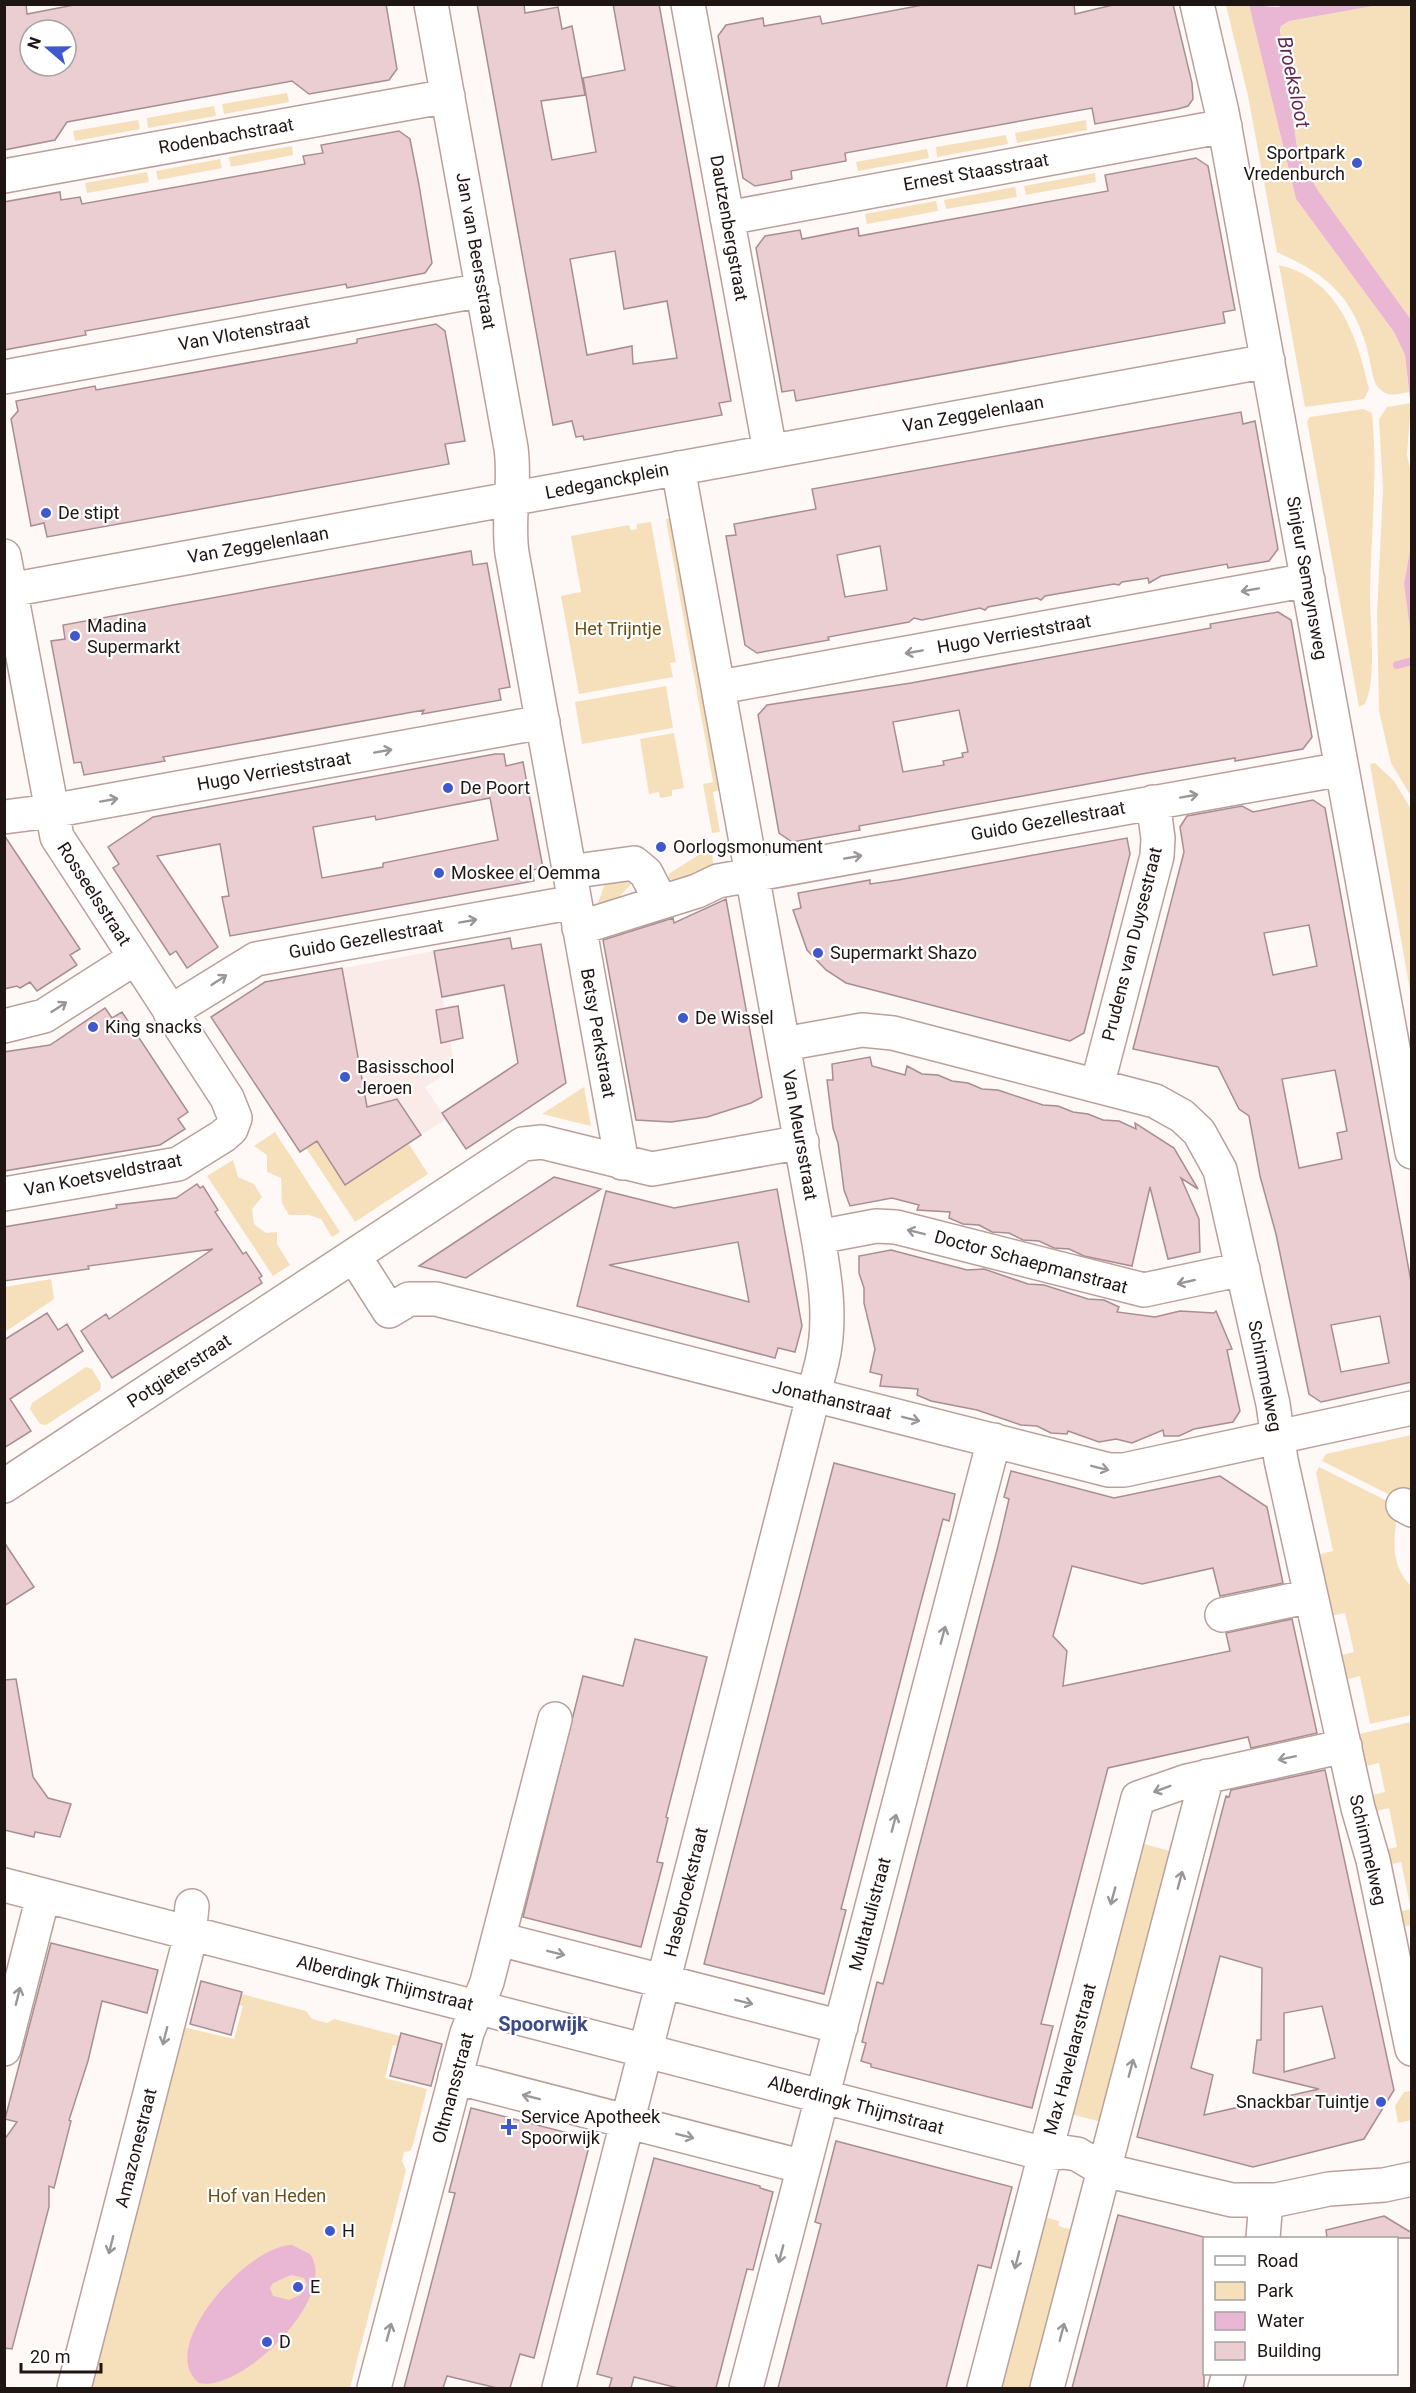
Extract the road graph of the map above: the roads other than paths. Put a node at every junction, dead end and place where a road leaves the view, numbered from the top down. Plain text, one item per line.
1 (431, 4) edge
2 (1197, 4) edge
3 (690, 5) edge
4 (448, 96) junction
5 (1225, 126) junction
6 (4, 176) edge
7 (727, 218) junction
8 (483, 290) junction
9 (1268, 361) junction
10 (4, 377) edge
11 (770, 451) junction
12 (678, 468) junction
13 (511, 498) junction
14 (4, 556) edge
15 (1308, 580) junction
16 (8, 591) edge
17 (720, 687) junction
18 (543, 722) junction
19 (1342, 769) junction
20 (1153, 802) junction
21 (51, 811) junction
22 (4, 817) edge
23 (754, 875) junction
24 (583, 884) junction
25 (661, 902) junction
26 (135, 958) junction
27 (171, 1012) junction
28 (4, 1026) edge
29 (784, 1044) junction
30 (1097, 1086) junction
31 (229, 1131) joint
32 (802, 1142) junction
33 (1412, 1152) edge
34 (622, 1163) junction
35 (4, 1194) edge
36 (818, 1237) junction
37 (354, 1256) junction
38 (1243, 1269) junction
39 (813, 1396) junction
40 (1412, 1408) edge
41 (1278, 1436) junction
42 (994, 1440) junction
43 (4, 1486) edge
44 (1311, 1596) junction
45 (1222, 1615) dead end
46 (555, 1719) dead end
47 (1345, 1746) junction
48 (1207, 1776) junction
49 (5, 1886) edge
50 (39, 1894) junction
51 (190, 1919) junction
52 (499, 1939) junction
53 (664, 1981) junction
54 (477, 2007) junction
55 (840, 2027) junction
56 (4, 2049) edge
57 (1412, 2049) edge
58 (646, 2051) junction
59 (455, 2077) junction
60 (822, 2097) junction
61 (628, 2122) junction
62 (1045, 2154) junction
63 (1412, 2157) edge
64 (804, 2167) junction
65 (1104, 2170) junction
66 (1412, 2179) edge
67 (1329, 2189) junction
68 (1266, 2200) junction
69 (1263, 2237) edge
70 (74, 2388) edge
71 (374, 2388) edge
72 (559, 2388) edge
73 (746, 2388) edge
74 (984, 2388) edge
75 (1047, 2388) edge

1 - 4 street, Jan van Beersstraat
2 - 5 street, Sinjeur Semeynsweg
3 - 7 street, Dautzenbergstraat
4 - 6 street, Rodenbachstraat
4 - 8 street, Jan van Beersstraat
5 - 7 street, Ernest Staasstraat
5 - 9 street, Sinjeur Semeynsweg
7 - 11 street, Dautzenbergstraat
8 - 10 street, Van Vlotenstraat
8 - 13 street, Jan van Beersstraat
9 - 11 street, Van Zeggelenlaan
9 - 15 street, Sinjeur Semeynsweg
11 - 12 street, Van Zeggelenlaan
12 - 13 street, Ledeganckplein
12 - 17 street, Ledeganckplein
13 - 16 street, Van Zeggelenlaan
13 - 18 street
14 - 16 street, Rosseelsstraat
15 -> 17 street, Hugo Verrieststraat
15 - 19 street, Sinjeur Semeynsweg
16 - 21 street, Rosseelsstraat
17 - 23 street, Ledeganckplein
21 -> 18 street, Hugo Verrieststraat
18 - 24 street
20 -> 19 street, Guido Gezellestraat
19 - 33 street, Sinjeur Semeynsweg
23 -> 20 street, Guido Gezellestraat
20 - 30 street, Prudens van Duysestraat
21 - 22 street, Hugo Verrieststraat
21 - 26 street, Rosseelsstraat
23 - 25 street
23 - 29 street, Van Meursstraat
24 - 25 street
24 - 25 street
27 -> 24 street, Guido Gezellestraat
24 - 34 street, Betsy Perkstraat
26 - 27 street, Rosseelsstraat
28 -> 26 street
27 - 31 street, Rosseelsstraat
29 - 30 street, Schimmelweg
29 - 32 street, Van Meursstraat
30 - 38 street, Schimmelweg
31 - 35 street, Van Koetsveldstraat
32 - 34 street
32 - 36 street, Van Meursstraat
34 - 37 street
38 -> 36 street, Doctor Schaepmanstraat
36 - 39 street, Van Meursstraat
37 - 39 street, Jonathanstraat
37 - 43 street, Potgieterstraat
38 - 41 street, Schimmelweg
39 -> 42 street, Jonathanstraat
39 - 53 street, Hasebroekstraat
40 - 41 street
42 -> 41 street, Jonathanstraat
41 - 44 street, Schimmelweg
55 -> 42 street, Multatulistraat
44 - 45 street
44 - 47 street, Schimmelweg
46 - 52 street, Oltmansstraat
47 -> 48 street, Max Havelaarstraat
47 - 57 street, Schimmelweg
48 -> 62 street, Max Havelaarstraat
65 -> 48 street
49 - 50 street, Alberdingk Thijmstraat
50 - 51 street, Alberdingk Thijmstraat
56 -> 50 street
51 - 54 street, Alberdingk Thijmstraat
51 -> 70 street, Amazonestraat
52 -> 53 street
52 - 54 street, Oltmansstraat
53 -> 55 street
53 - 58 street, Hasebroekstraat
54 - 58 street, Alberdingk Thijmstraat
54 - 59 street, Oltmansstraat
55 - 60 street, Multatulistraat
58 - 60 street, Alberdingk Thijmstraat
58 - 61 street, Hasebroekstraat
61 -> 59 street
71 -> 59 street, Oltmansstraat
60 - 62 street, Alberdingk Thijmstraat
60 - 64 street, Multatulistraat
61 -> 64 street
61 - 72 street, Hasebroekstraat
62 - 65 street, Alberdingk Thijmstraat
62 -> 74 street, Max Havelaarstraat
63 - 67 street, Alberdingk Thijmstraat
64 -> 73 street, Multatulistraat
65 - 68 street, Alberdingk Thijmstraat
75 -> 65 street
66 - 67 street, Alberdingk Thijmstraat
67 - 68 street, Alberdingk Thijmstraat
68 - 69 street

